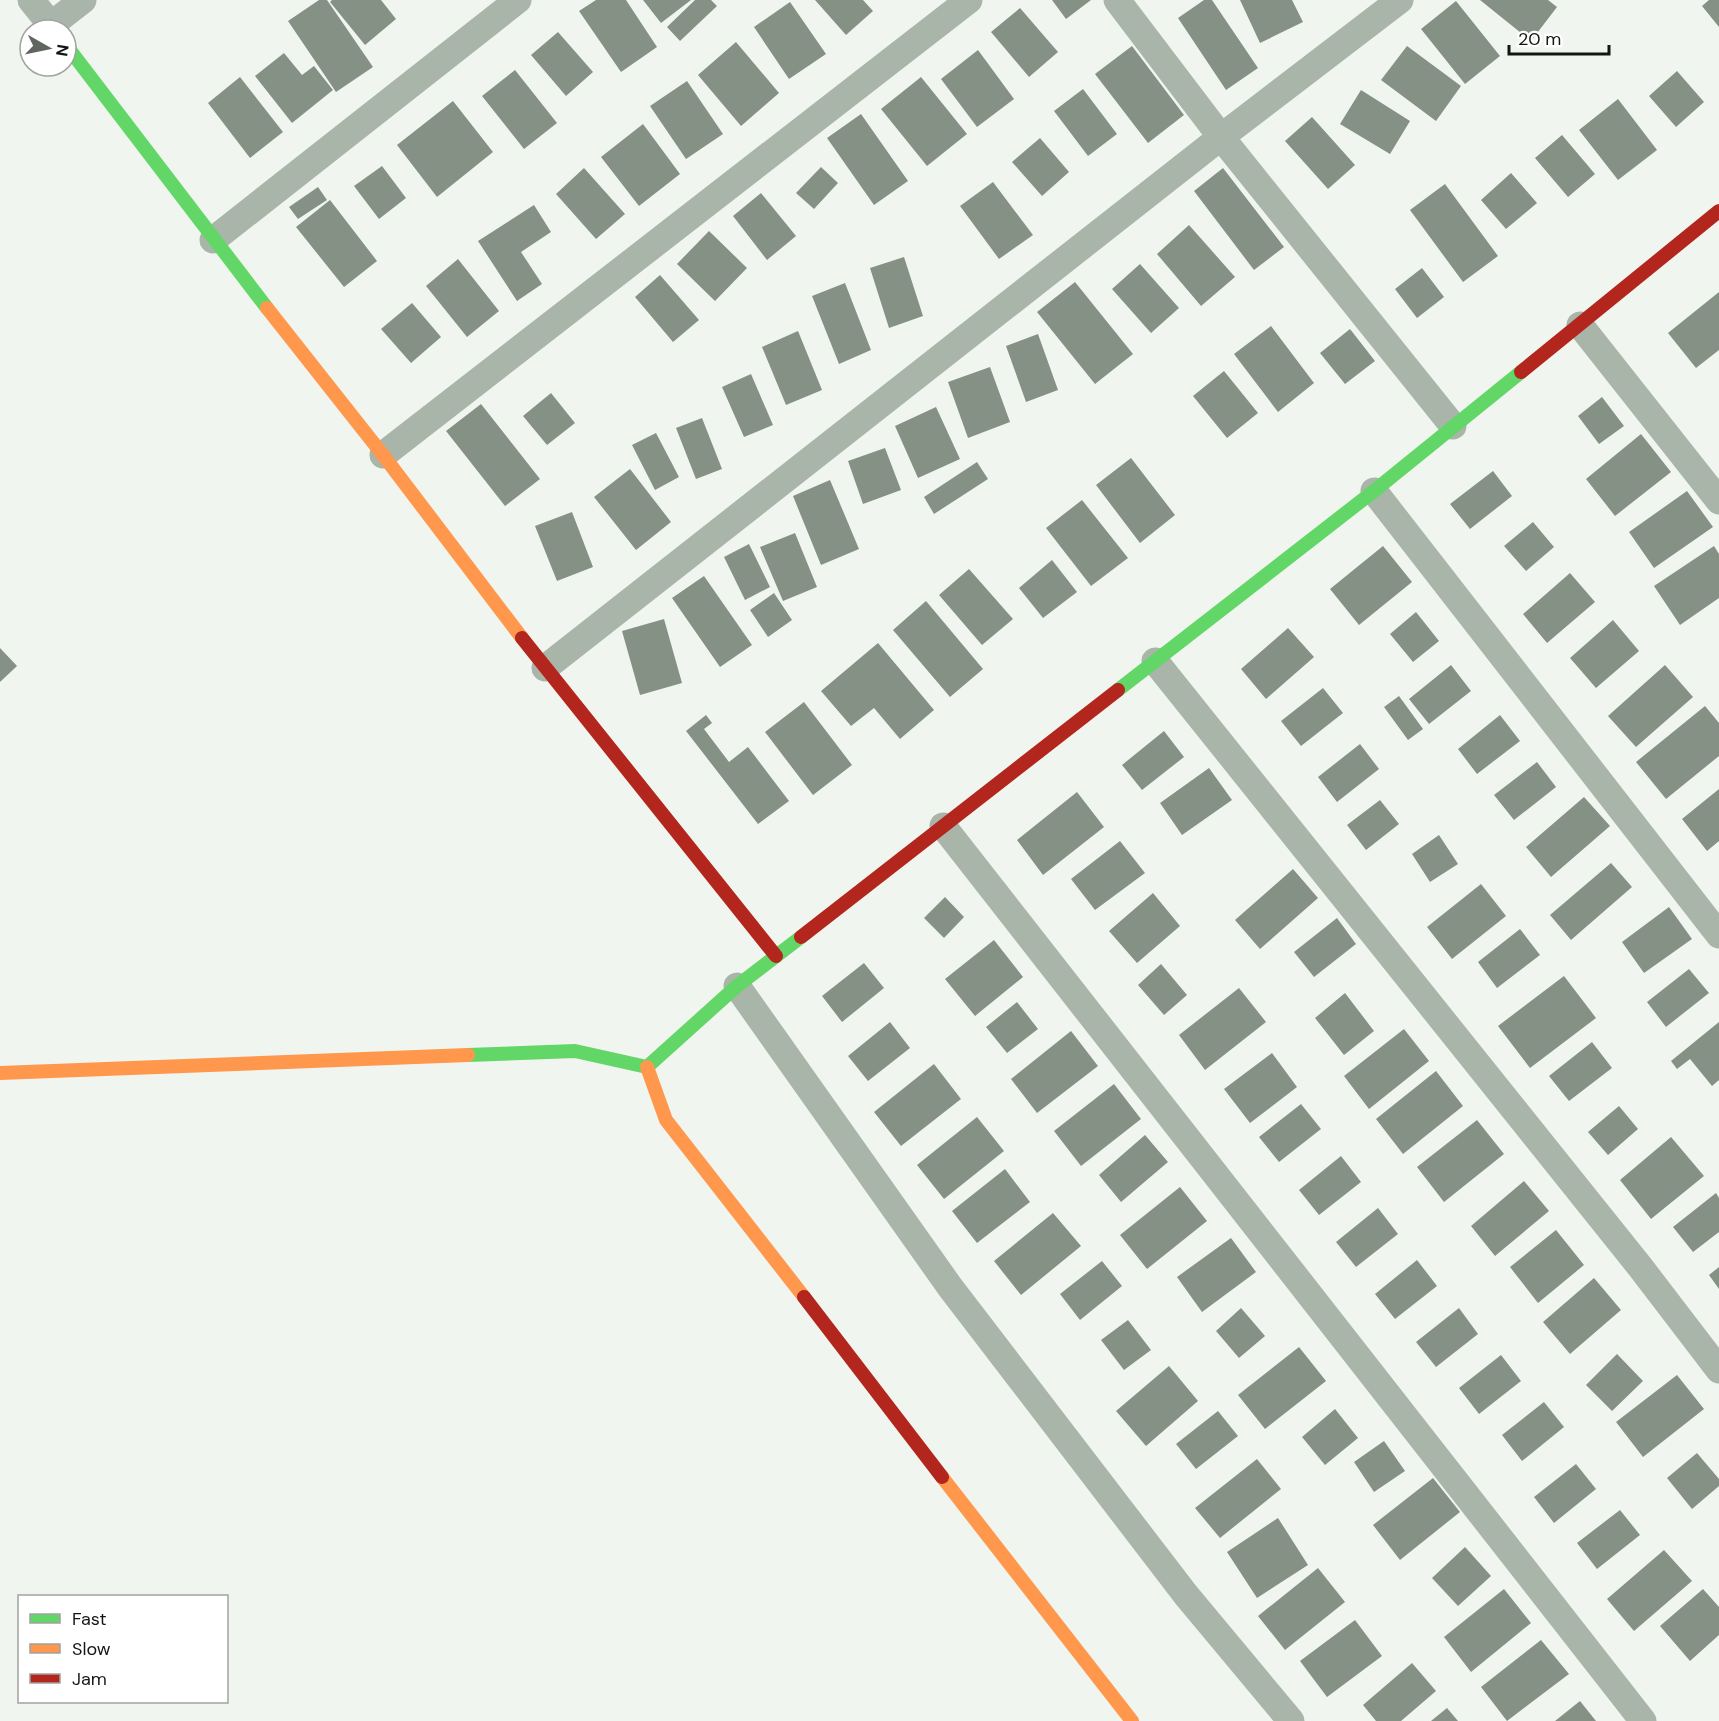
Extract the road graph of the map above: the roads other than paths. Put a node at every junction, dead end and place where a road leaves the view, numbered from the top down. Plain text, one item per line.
1 (31, 0) edge
2 (83, 0) edge
3 (518, 0) edge
4 (969, 0) edge
5 (1118, 0) edge
6 (1400, 0) edge
7 (45, 18) edge
8 (69, 18) edge
9 (78, 61) edge
10 (1221, 137) junction
11 (1719, 211) edge
12 (213, 240) junction
13 (1580, 325) junction
14 (1453, 426) junction
15 (384, 454) junction
16 (1374, 491) junction
17 (1719, 501) edge
18 (1155, 661) junction
19 (545, 668) junction
20 (943, 826) junction
21 (1719, 935) edge
22 (776, 956) junction
23 (737, 986) junction
24 (647, 1067) junction
25 (0, 1073) edge
26 (1719, 1370) edge
27 (1132, 1721) edge
28 (1291, 1721) edge
29 (1644, 1721) edge

1 - 7 street
2 - 8 street
3 - 12 street
4 - 15 street
5 - 10 street
6 - 10 street
9 - 12 street
10 - 14 street
10 - 19 street
11 - 13 street
12 - 15 street
13 - 14 street
13 - 17 street
14 - 16 street
15 - 19 street
16 - 18 street
16 - 21 street
18 - 20 street
18 - 26 street
19 - 22 street
20 - 22 street
20 - 29 street
22 - 23 street
23 - 24 street
23 - 28 street
24 - 25 street
24 - 27 street

